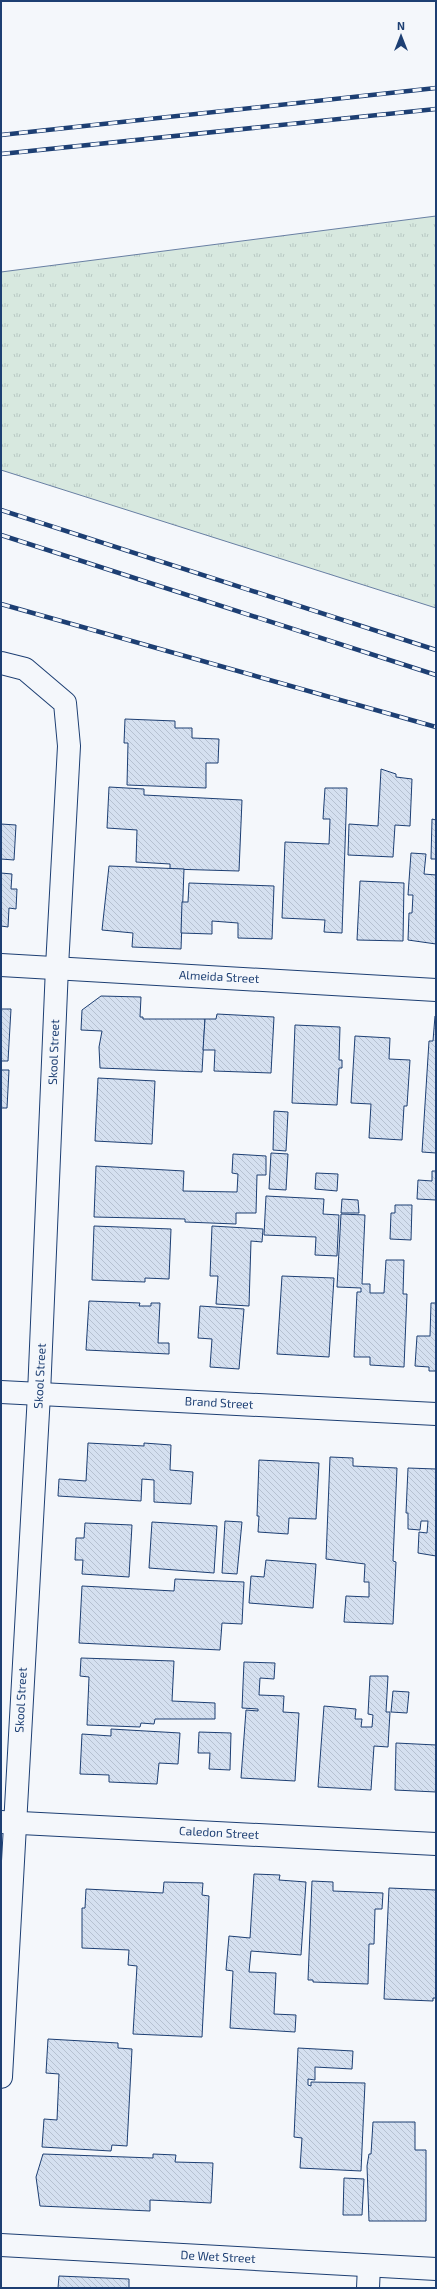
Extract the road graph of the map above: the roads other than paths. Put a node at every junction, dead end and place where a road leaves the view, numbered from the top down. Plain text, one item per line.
1 (1, 663) edge
2 (1, 965) edge
3 (57, 967) junction
4 (436, 990) edge
5 (1, 1392) edge
6 (39, 1394) junction
7 (436, 1414) edge
8 (8, 1822) edge
9 (436, 1844) edge
10 (1, 2077) edge
11 (1, 2245) edge
12 (368, 2266) junction
13 (436, 2269) edge
14 (368, 2288) edge

1 - 3 street, Skool Street
2 - 3 street, Almeida Street
3 - 4 street, Almeida Street
3 - 6 street, Skool Street
5 - 6 street, Brand Street
6 - 7 street, Brand Street
6 - 8 street, Skool Street
8 - 9 street, Caledon Street
8 - 10 street, Skool Street
11 - 12 street, De Wet Street
12 - 13 street, De Wet Street
12 - 14 street

